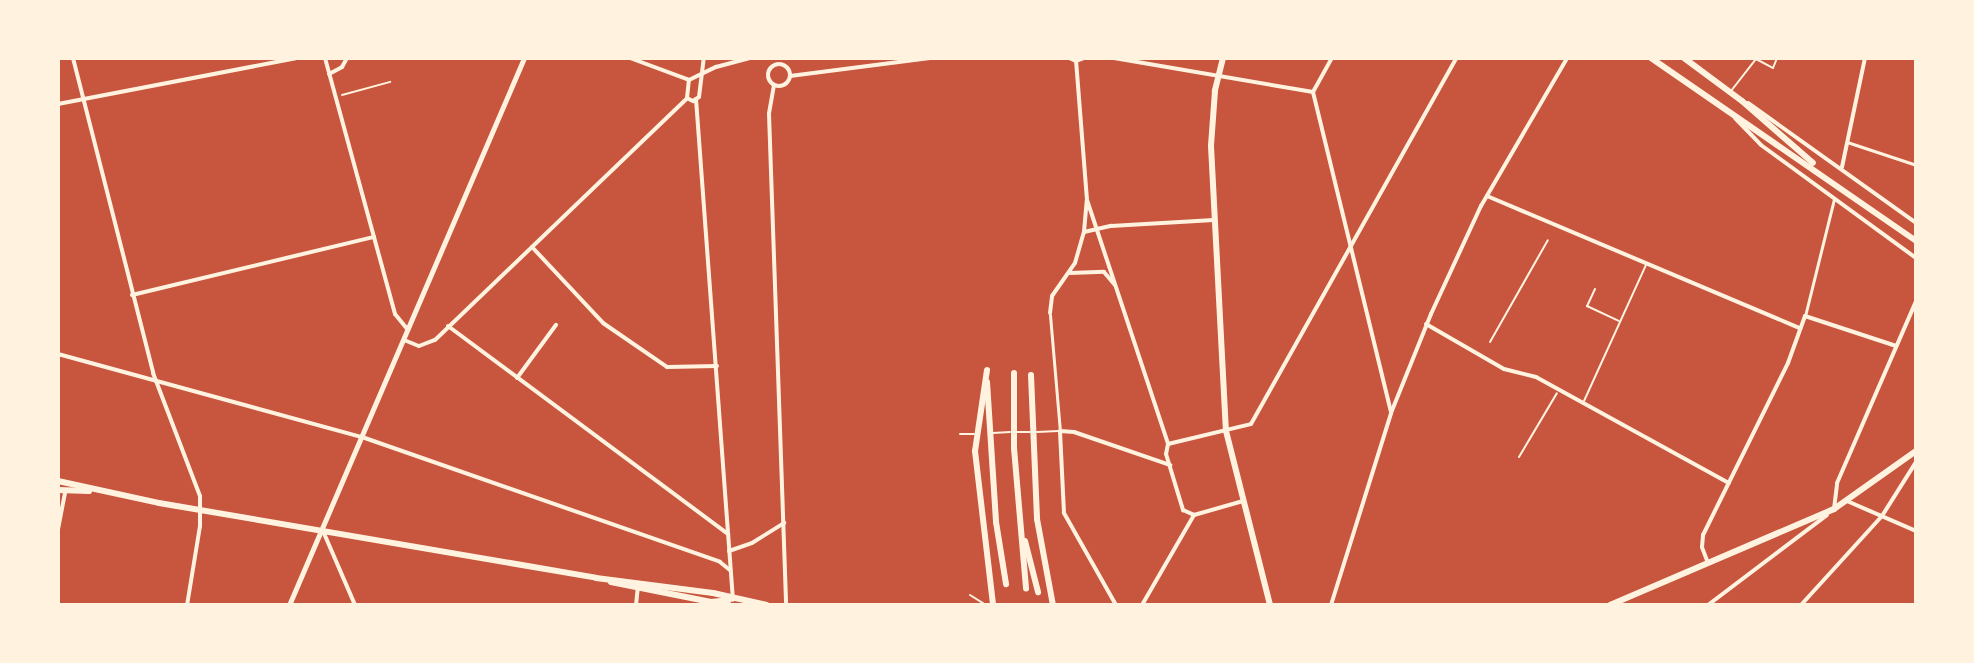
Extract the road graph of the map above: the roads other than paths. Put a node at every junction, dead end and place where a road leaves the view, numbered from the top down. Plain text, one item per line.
1 (73, 58) edge
2 (296, 58) edge
3 (325, 58) edge
4 (347, 58) edge
5 (524, 58) edge
6 (630, 58) edge
7 (704, 58) edge
8 (749, 58) edge
9 (767, 58) edge
10 (930, 58) edge
11 (1069, 58) edge
12 (1084, 58) edge
13 (1114, 58) edge
14 (1223, 58) edge
15 (1332, 58) edge
16 (1456, 58) edge
17 (1567, 58) edge
18 (1651, 58) edge
19 (1684, 58) edge
20 (1777, 58) edge
21 (1865, 58) edge
22 (1076, 61) junction
23 (772, 67) junction
24 (329, 74) junction
25 (701, 74) junction
26 (790, 76) junction
27 (1218, 78) junction
28 (689, 80) junction
29 (390, 82) dead end
30 (774, 85) junction
31 (1313, 92) junction
32 (1730, 92) junction
33 (342, 95) dead end
34 (83, 98) junction
35 (687, 98) junction
36 (696, 99) junction
37 (1742, 101) junction
38 (58, 104) edge
39 (1735, 117) junction
40 (1847, 142) junction
41 (1916, 165) edge
42 (1842, 167) junction
43 (1834, 181) junction
44 (1487, 196) junction
45 (1834, 199) junction
46 (1087, 200) junction
47 (1214, 220) junction
48 (1916, 223) edge
49 (1099, 228) junction
50 (1084, 232) junction
51 (374, 237) junction
52 (1548, 240) dead end
53 (1916, 241) edge
54 (532, 247) junction
55 (1350, 247) junction
56 (1916, 258) edge
57 (1647, 264) junction
58 (1070, 273) junction
59 (1115, 286) junction
60 (1595, 289) dead end
61 (132, 295) junction
62 (1916, 301) edge
63 (1050, 313) joint
64 (1805, 316) junction
65 (1620, 322) junction
66 (1426, 324) junction
67 (447, 325) junction
68 (556, 325) dead end
69 (1800, 328) junction
70 (408, 330) junction
71 (404, 340) junction
72 (1490, 342) dead end
73 (1896, 346) junction
74 (58, 354) edge
75 (717, 366) junction
76 (1014, 373) dead end
77 (1031, 375) dead end
78 (517, 378) junction
79 (156, 382) junction
80 (1557, 393) dead end
81 (1583, 403) junction
82 (1391, 413) junction
83 (1060, 431) junction
84 (1226, 431) junction
85 (960, 434) dead end
86 (362, 437) junction
87 (1168, 444) junction
88 (1916, 451) edge
89 (1519, 457) dead end
90 (1916, 462) edge
91 (1170, 465) junction
92 (58, 481) edge
93 (1729, 483) junction
94 (61, 491) edge
95 (93, 491) junction
96 (1243, 501) junction
97 (1847, 501) junction
98 (1834, 509) junction
99 (201, 510) junction
100 (1194, 515) junction
101 (1882, 516) junction
102 (1020, 520) junction
103 (784, 523) junction
104 (58, 529) edge
105 (322, 529) junction
106 (1916, 531) edge
107 (728, 534) junction
108 (729, 551) junction
109 (1708, 563) junction
110 (730, 570) junction
111 (1006, 584) dead end
112 (638, 585) junction
113 (1026, 588) dead end
114 (1038, 592) dead end
115 (970, 595) dead end
116 (733, 600) junction
117 (187, 605) edge
118 (289, 605) edge
119 (355, 605) edge
120 (636, 605) edge
121 (767, 605) edge
122 (786, 605) edge
123 (986, 605) edge
124 (993, 605) edge
125 (1053, 605) edge
126 (1116, 605) edge
127 (1142, 605) edge
128 (1270, 605) edge
129 (1331, 605) edge
130 (1610, 605) edge
131 (1708, 605) edge
132 (1801, 605) edge

1 - 34 street
2 - 34 street
3 - 24 street
4 - 24 street
5 - 70 street
6 - 28 street
7 - 25 street
8 - 25 street
9 - 23 street
10 - 26 street
11 - 22 street
12 - 22 street
13 - 27 street
14 - 27 main road
15 - 31 street
16 - 55 street
17 - 44 street
18 - 39 main road
19 - 32 main road
20 - 32 lane
21 - 40 street
22 - 46 street
23 - 26 street
23 - 30 street
24 - 51 street
25 - 28 street
25 - 36 street
26 - 30 street
27 - 31 street
27 - 47 main road
28 - 35 street
29 - 33 lane
30 - 103 street
31 - 55 street
32 - 37 main road
34 - 38 street
34 - 61 street
35 - 36 street
35 - 54 street
36 - 75 street
37 - 42 street
37 - 43 main road
39 - 43 main road
39 - 45 street
40 - 41 street
40 - 42 street
42 - 48 street
43 - 53 main road
44 - 57 street
44 - 66 street
45 - 56 street
45 - 64 street
46 - 49 street
46 - 50 street
47 - 49 street
47 - 84 main road
49 - 50 street
49 - 59 street
50 - 58 street
51 - 61 street
51 - 70 street
52 - 72 lane
54 - 67 street
54 - 75 street
55 - 82 street
55 - 84 street
57 - 65 lane
57 - 69 street
58 - 59 street
58 - 63 street
59 - 87 street
60 - 65 lane
61 - 79 street
62 - 73 street
63 - 83 street
64 - 69 street
64 - 73 street
65 - 81 lane
66 - 81 street
66 - 82 street
67 - 71 street
67 - 78 street
68 - 78 street
69 - 93 street
70 - 71 street
71 - 86 street
73 - 98 street
74 - 79 street
75 - 107 street
76 - 102 main road
77 - 125 main road
78 - 107 street
79 - 86 street
79 - 99 street
80 - 89 lane
81 - 93 street
82 - 129 street
83 - 85 lane
83 - 91 street
83 - 126 street
84 - 87 street
84 - 96 main road
86 - 105 street
86 - 110 street
87 - 91 street
88 - 97 main road
90 - 101 street
91 - 100 street
92 - 95 main road
93 - 109 street
94 - 95 main road
94 - 104 street
95 - 99 main road
96 - 100 street
96 - 128 main road
97 - 98 main road
97 - 101 street
98 - 109 main road
98 - 131 street
99 - 105 main road
99 - 117 street
100 - 127 street
101 - 106 street
101 - 132 street
102 - 113 main road
102 - 114 main road
103 - 108 street
103 - 122 street
105 - 112 main road
105 - 118 street
105 - 119 street
107 - 108 street
108 - 110 street
109 - 130 main road
110 - 116 street
111 - 124 main road
112 - 116 main road
112 - 120 street
115 - 123 lane
116 - 121 main road

